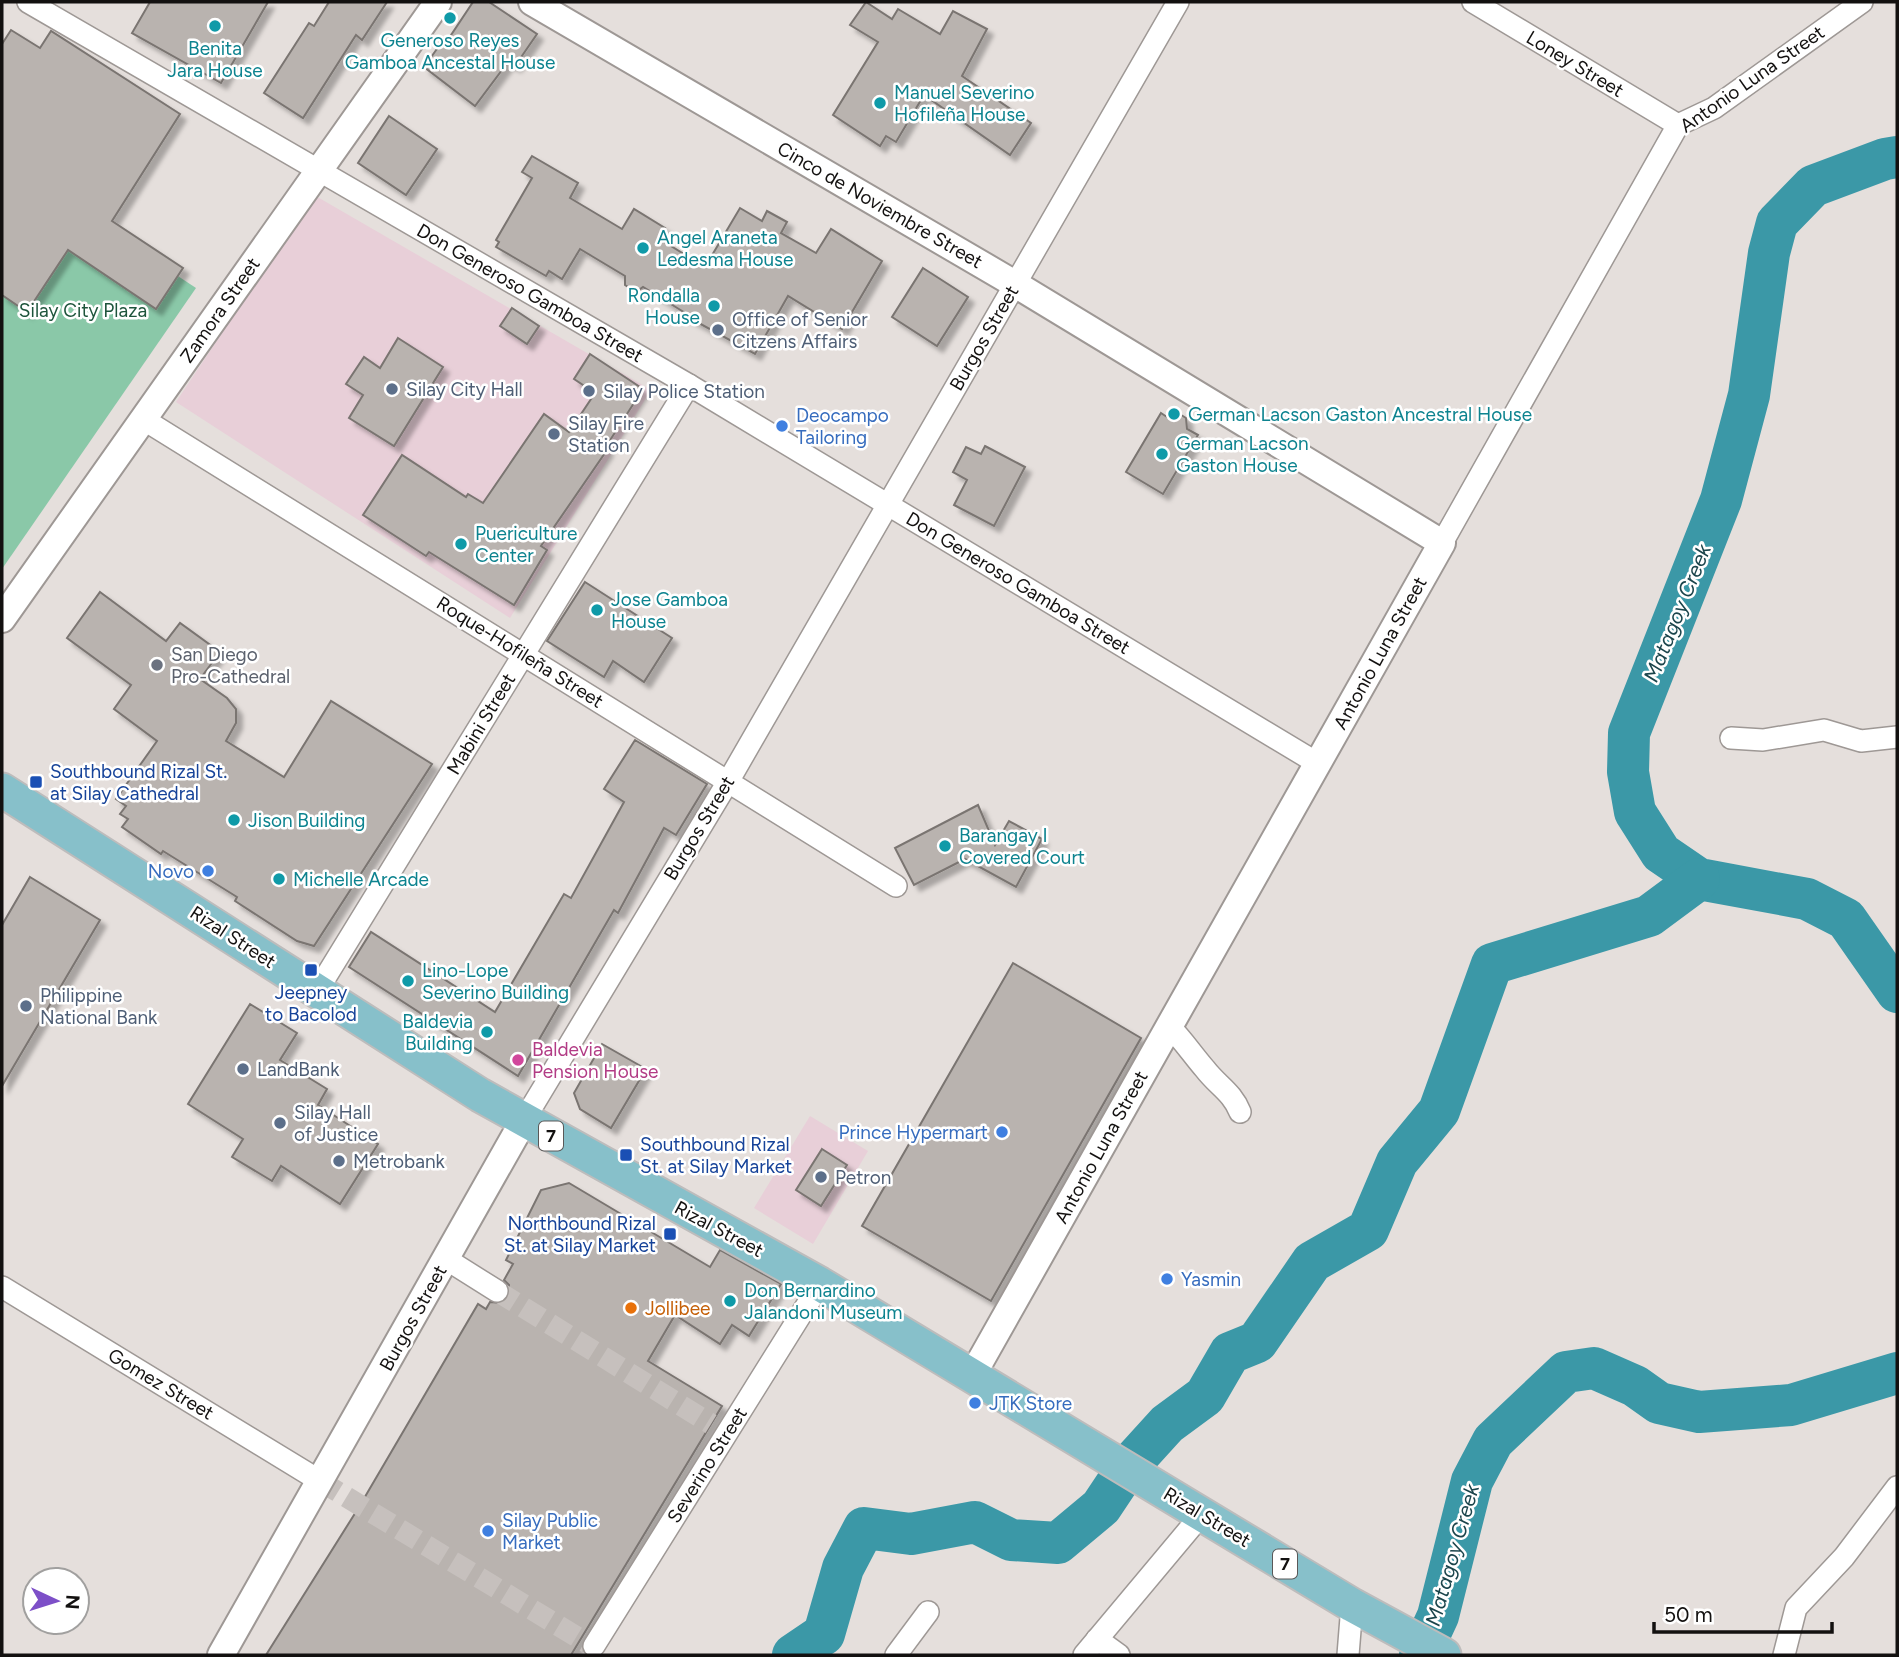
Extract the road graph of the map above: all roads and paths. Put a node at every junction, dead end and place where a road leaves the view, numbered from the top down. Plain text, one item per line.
1 (27, 2) edge
2 (438, 2) edge
3 (532, 2) edge
4 (1178, 2) edge
5 (1473, 2) edge
6 (1861, 2) edge
7 (1678, 125) junction
8 (319, 170) junction
9 (1015, 284) junction
10 (689, 385) junction
11 (143, 419) junction
12 (888, 505) junction
13 (1442, 542) junction
14 (2, 618) edge
15 (524, 654) junction
16 (1897, 737) edge
17 (1731, 738) dead end
18 (1317, 763) junction
19 (729, 780) junction
20 (2, 790) edge
21 (896, 886) dead end
22 (317, 991) junction
23 (1169, 1026) junction
24 (1240, 1112) dead end
25 (524, 1120) junction
26 (446, 1259) junction
27 (820, 1284) junction
28 (2, 1287) edge
29 (497, 1291) tunnel mouth
30 (973, 1374) junction
31 (320, 1481) junction
32 (1897, 1487) edge
33 (1202, 1514) junction
34 (1352, 1605) junction
35 (928, 1612) dead end
36 (1091, 1647) edge
37 (596, 1648) edge
38 (221, 1655) edge
39 (896, 1655) edge
40 (1119, 1655) edge
41 (1348, 1655) edge
42 (1444, 1655) edge
43 (1784, 1655) edge

1 - 8 street, Don Generoso Gamboa Street
2 - 8 street, Zamora Street
3 - 9 street, Cinco de Noviembre Street
4 - 9 street, Burgos Street
5 - 7 street, Loney Street
6 - 7 street, Antonio Luna Street
7 - 13 street, Antonio Luna Street
8 - 10 street, Don Generoso Gamboa Street
8 - 11 street, Zamora Street
9 - 12 street, Burgos Street
9 - 13 street, Cinco de Noviembre Street
10 - 12 street, Don Generoso Gamboa Street
10 - 15 street, Mabini Street
11 - 14 street, Zamora Street
11 - 15 street, Roque-Hofileña Street
12 - 18 street, Don Generoso Gamboa Street
12 - 19 street, Burgos Street
13 - 18 street, Antonio Luna Street
15 - 19 street, Roque-Hofileña Street
15 - 22 street, Mabini Street
16 - 17 street
18 - 23 street, Antonio Luna Street
19 - 21 street, Roque-Hofileña Street
19 - 25 street, Burgos Street
20 - 22 main road, Rizal Street / 7
22 - 25 main road, Rizal Street / 7
23 - 24 street
23 - 30 street, Antonio Luna Street
25 - 26 street, Burgos Street
25 - 27 main road, Rizal Street / 7
26 - 29 street
26 - 31 street, Burgos Street
27 - 30 main road, Rizal Street / 7
27 - 37 street, Severino Street
28 - 31 street, Gomez Street
30 - 33 main road, Rizal Street / 7
31 - 38 street, Burgos Street
32 - 43 street
33 - 34 main road, Rizal Street / 7
33 - 36 street
34 - 41 street
34 - 42 main road, Rizal Street / 7
35 - 39 street
36 - 40 street

